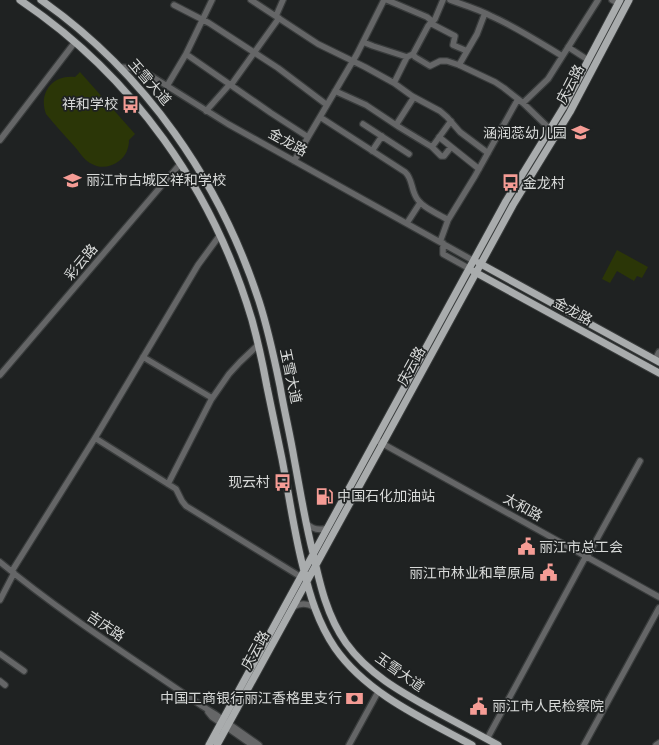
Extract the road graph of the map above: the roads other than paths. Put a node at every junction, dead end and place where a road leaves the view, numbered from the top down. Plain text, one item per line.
1 (20, 0) edge
2 (41, 0) edge
3 (212, 0) edge
4 (251, 0) edge
5 (283, 0) edge
6 (384, 0) edge
7 (387, 0) edge
8 (443, 0) edge
9 (450, 0) edge
10 (598, 0) edge
11 (629, 0) edge
12 (617, 1) edge
13 (174, 5) dead end
14 (485, 13) junction
15 (278, 17) junction
16 (203, 20) junction
17 (431, 22) junction
18 (76, 42) junction
19 (363, 42) junction
20 (568, 47) junction
21 (467, 51) junction
22 (255, 53) junction
23 (186, 54) junction
24 (413, 54) junction
25 (562, 56) junction
26 (407, 57) junction
27 (588, 60) junction
28 (353, 61) junction
29 (459, 65) junction
30 (120, 67) junction
31 (394, 83) junction
32 (231, 85) junction
33 (167, 86) junction
34 (335, 92) junction
35 (414, 97) junction
36 (518, 99) junction
37 (523, 104) junction
38 (327, 105) junction
39 (206, 111) junction
40 (320, 117) junction
41 (450, 121) junction
42 (363, 124) dead end
43 (396, 125) junction
44 (550, 129) junction
45 (308, 136) junction
46 (382, 136) junction
47 (439, 137) junction
48 (0, 140) edge
49 (432, 147) junction
50 (451, 147) junction
51 (372, 150) junction
52 (488, 153) junction
53 (409, 154) dead end
54 (294, 161) junction
55 (180, 164) junction
56 (479, 168) junction
57 (420, 203) junction
58 (448, 220) junction
59 (407, 223) junction
60 (220, 235) junction
61 (442, 243) junction
62 (474, 261) junction
63 (481, 264) junction
64 (470, 269) junction
65 (477, 273) junction
66 (258, 344) junction
67 (659, 352) edge
68 (143, 357) junction
69 (657, 361) edge
70 (659, 373) edge
71 (0, 375) edge
72 (212, 398) junction
73 (95, 438) junction
74 (376, 440) junction
75 (383, 444) junction
76 (640, 461) dead end
77 (168, 484) junction
78 (306, 522) junction
79 (328, 528) junction
80 (313, 555) junction
81 (587, 556) junction
82 (0, 562) edge
83 (316, 566) junction
84 (13, 572) junction
85 (302, 574) junction
86 (307, 582) junction
87 (659, 596) edge
88 (0, 600) edge
89 (293, 607) junction
90 (314, 607) junction
91 (659, 608) edge
92 (0, 654) edge
93 (24, 671) dead end
94 (0, 681) edge
95 (5, 685) dead end
96 (378, 692) junction
97 (225, 723) junction
98 (486, 739) junction
99 (659, 743) edge
100 (209, 745) edge
101 (217, 745) edge
102 (252, 745) edge
103 (259, 745) edge
104 (349, 745) edge
105 (472, 745) edge
106 (498, 745) edge
107 (584, 745) edge
108 (656, 745) edge

1 - 18 main road, 玉雪大道
2 - 30 main road, 玉雪大道
3 - 16 street
4 - 15 street
5 - 15 street
6 - 19 street
7 - 17 street
8 - 17 street
9 - 14 street
10 - 20 street
11 - 63 main road, 庆云路
12 - 27 main road, 庆云路
13 - 16 street
14 - 21 street
14 - 25 street
15 - 22 street
15 - 28 street
16 - 22 street
16 - 23 street
17 - 21 street
17 - 24 street
18 - 48 street
18 - 55 main road, 玉雪大道
19 - 26 street
19 - 28 street
20 - 25 street
20 - 27 street
21 - 29 street
22 - 32 street
22 - 38 street
23 - 32 street
23 - 33 street
24 - 26 street
24 - 29 street
25 - 37 street
26 - 31 street
27 - 44 main road, 庆云路
28 - 31 street
28 - 34 street
29 - 36 street
30 - 33 street, 金龙路
30 - 78 main road, 玉雪大道
31 - 35 street
32 - 39 street
32 - 45 street
33 - 39 street, 金龙路
34 - 38 street
34 - 43 street
35 - 41 street
35 - 43 street
36 - 37 street
36 - 52 street
37 - 44 street
38 - 40 street
39 - 54 street, 金龙路
40 - 45 street
40 - 51 street
41 - 47 street
41 - 52 street
42 - 46 street
43 - 49 street
44 - 62 main road, 庆云路
45 - 54 street
46 - 51 street
46 - 53 street
47 - 49 street
47 - 50 street
49 - 50 street
50 - 56 street
51 - 57 street
52 - 56 street
54 - 59 street, 金龙路
55 - 60 main road, 玉雪大道
55 - 71 street, 彩云路
56 - 58 street
57 - 58 street
57 - 59 street
58 - 61 street
59 - 61 street, 金龙路
60 - 66 main road, 玉雪大道
60 - 68 street
61 - 62 street, 金龙路
61 - 64 street, 金龙路
62 - 63 main road, 金龙路
62 - 64 main road, 庆云路
63 - 65 main road, 庆云路
63 - 69 main road, 金龙路
64 - 65 main road, 金龙路
64 - 74 main road, 庆云路
65 - 70 main road, 金龙路
65 - 75 main road, 庆云路
66 - 72 street
66 - 85 main road, 玉雪大道
67 - 69 street
68 - 72 street
68 - 73 street
72 - 77 street
73 - 77 street
73 - 84 street
74 - 75 street, 太和路
74 - 79 main road, 庆云路
75 - 81 street, 太和路
75 - 83 main road, 庆云路
76 - 81 street
77 - 85 street
78 - 79 street
78 - 80 main road, 玉雪大道
79 - 80 main road, 庆云路
80 - 83 main road, 玉雪大道
80 - 85 main road, 庆云路
81 - 87 street, 太和路
81 - 98 street
82 - 84 street, 吉庆路
83 - 86 main road, 庆云路
83 - 98 main road, 玉雪大道
84 - 88 street
84 - 97 street, 吉庆路
85 - 86 main road, 玉雪大道
85 - 97 main road, 庆云路
86 - 89 main road, 庆云路
86 - 90 main road, 玉雪大道
89 - 90 street
89 - 97 main road, 庆云路
90 - 96 main road, 玉雪大道
91 - 107 street
92 - 93 street
94 - 95 street
96 - 104 street
96 - 105 main road, 玉雪大道
97 - 100 main road, 庆云路
97 - 101 main road, 庆云路
97 - 102 street, 吉庆路
97 - 103 street, 吉庆路
98 - 106 main road, 玉雪大道
99 - 108 street

